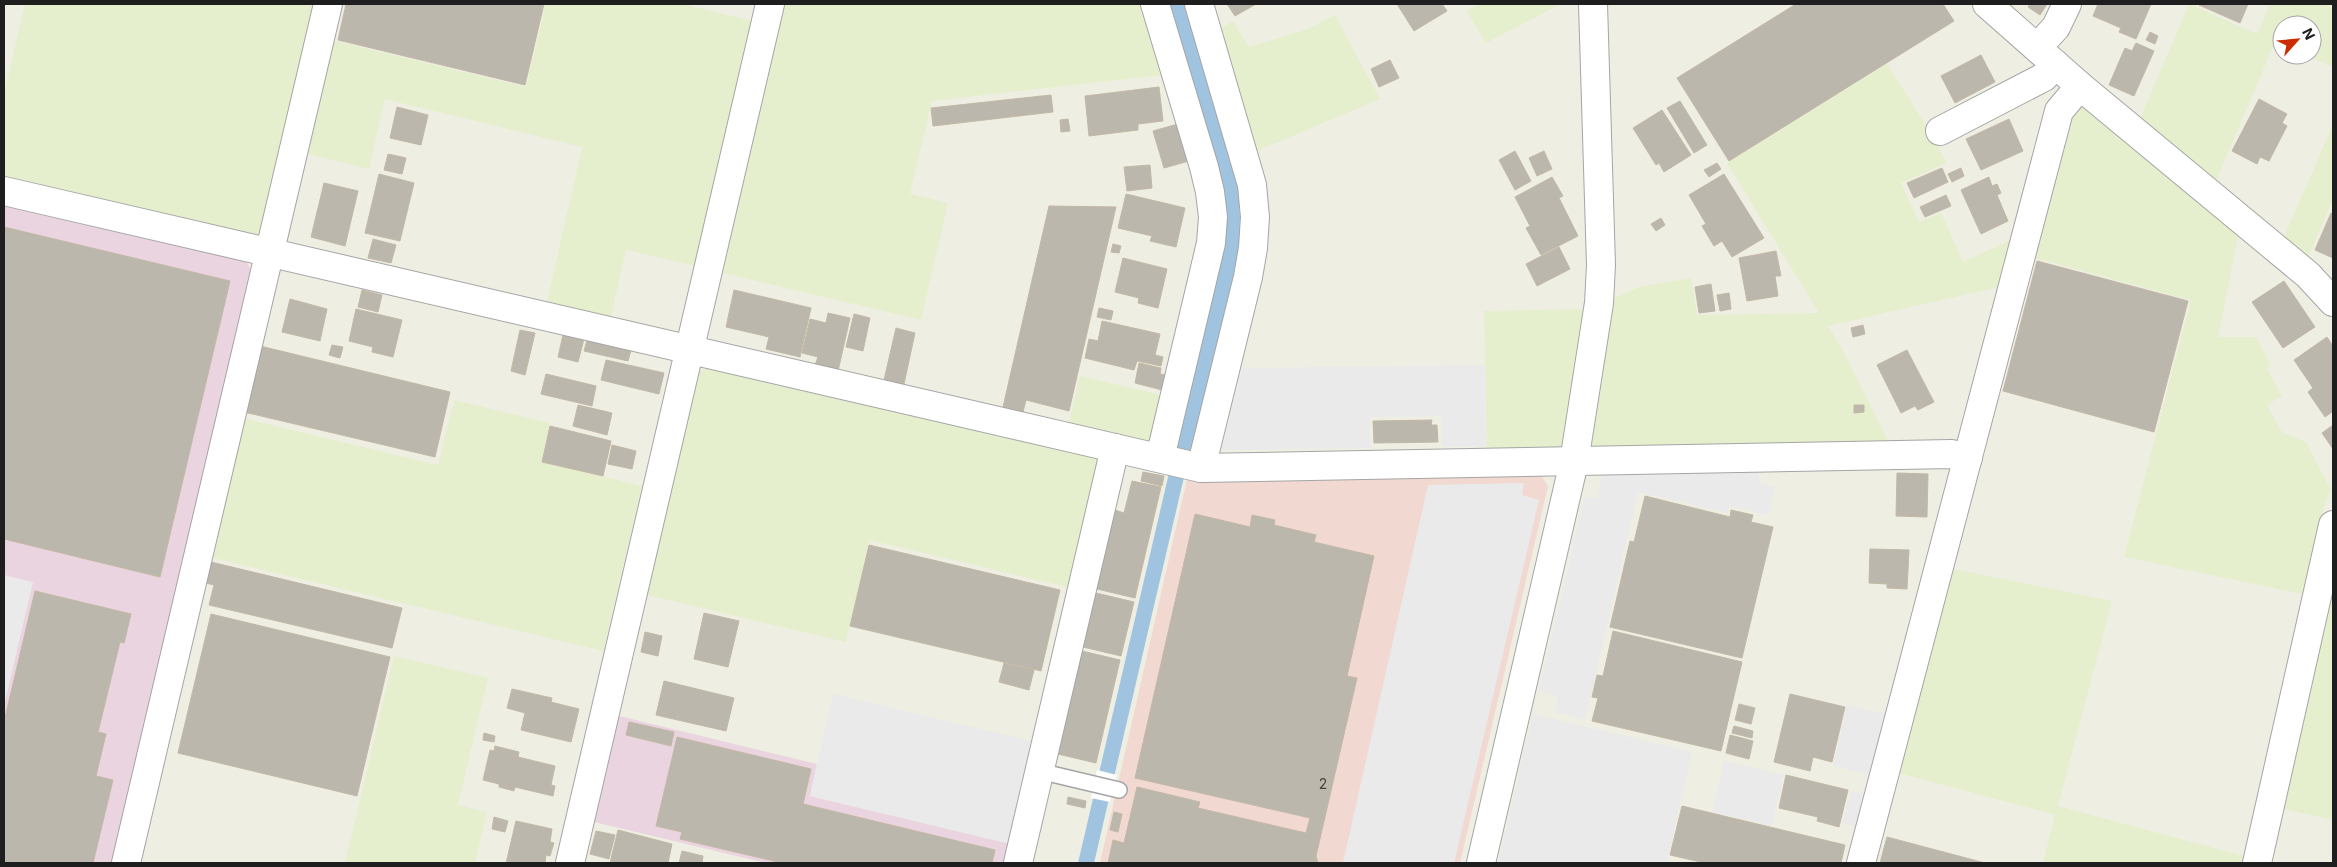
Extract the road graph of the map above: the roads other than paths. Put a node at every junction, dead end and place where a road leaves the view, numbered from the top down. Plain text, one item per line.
1 (328, 4) edge
2 (770, 4) edge
3 (1155, 4) edge
4 (1199, 4) edge
5 (1593, 4) edge
6 (1987, 4) edge
7 (2067, 4) edge
8 (2046, 56) junction
9 (2080, 86) junction
10 (1940, 132) dead end
11 (4, 191) edge
12 (270, 253) junction
13 (2333, 302) edge
14 (689, 350) junction
15 (1115, 448) junction
16 (1160, 458) junction
17 (1968, 458) junction
18 (1574, 462) junction
19 (1201, 468) junction
20 (2333, 525) edge
21 (1039, 771) junction
22 (1116, 789) dead end
23 (126, 863) edge
24 (570, 863) edge
25 (1018, 863) edge
26 (1480, 863) edge
27 (1861, 863) edge
28 (2257, 863) edge

1 - 12 street
2 - 14 street
3 - 16 street
4 - 19 street
5 - 18 street
6 - 8 street
7 - 8 street
8 - 9 street
8 - 10 street
9 - 13 street
9 - 17 street
11 - 12 street
12 - 14 street
12 - 23 street
14 - 15 street
14 - 24 street
15 - 16 street
15 - 21 street
16 - 19 street
17 - 18 street
17 - 27 street
18 - 19 street
18 - 26 street
20 - 28 street
21 - 22 lane
21 - 25 street

